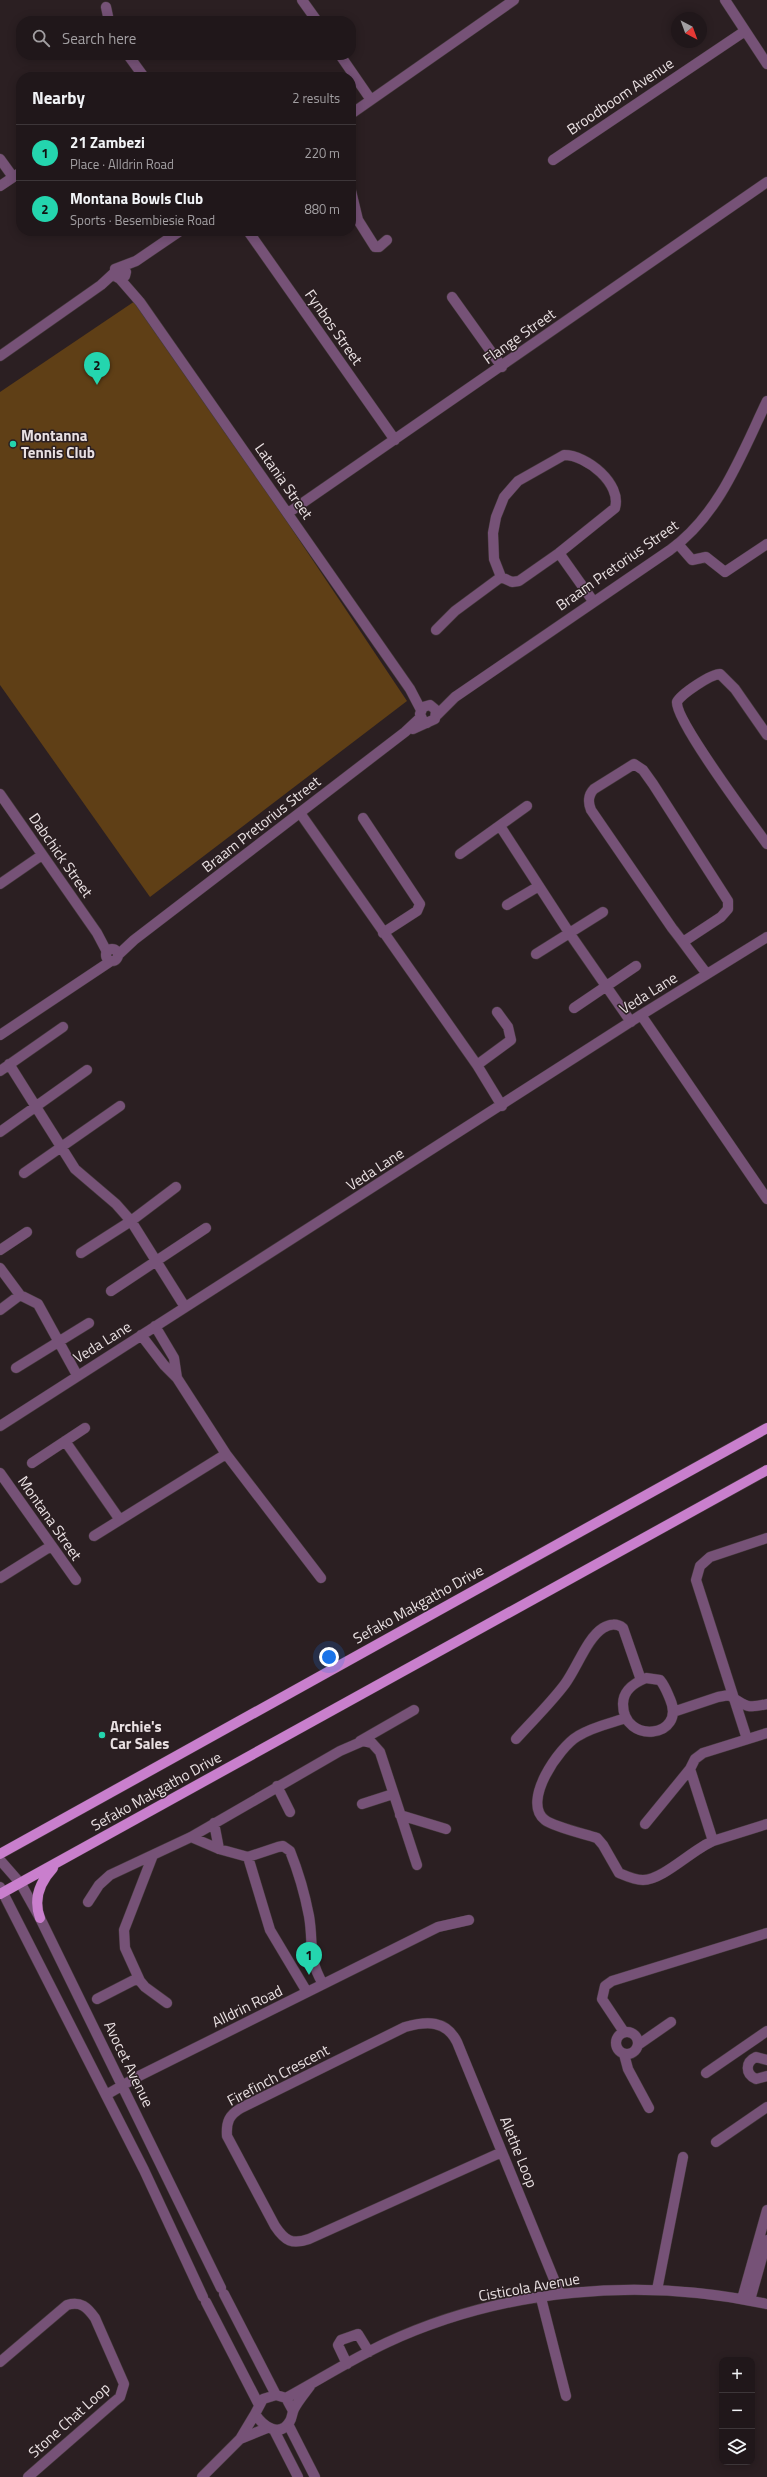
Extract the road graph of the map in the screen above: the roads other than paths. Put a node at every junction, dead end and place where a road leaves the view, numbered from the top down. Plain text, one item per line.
1 (302, 0) edge
2 (514, 0) edge
3 (725, 0) edge
4 (106, 7) dead end
5 (108, 16) edge
6 (313, 16) edge
7 (745, 31) junction
8 (132, 60) edge
9 (344, 60) edge
10 (767, 64) edge
11 (140, 72) edge
12 (352, 72) edge
13 (356, 78) edge
14 (372, 100) junction
15 (356, 111) edge
16 (0, 159) edge
17 (553, 160) dead end
18 (16, 173) edge
19 (16, 175) edge
20 (767, 182) edge
21 (0, 186) edge
22 (356, 212) edge
23 (173, 236) edge
24 (252, 236) edge
25 (387, 240) dead end
26 (121, 274) junction
27 (452, 297) dead end
28 (0, 356) edge
29 (502, 367) junction
30 (767, 400) edge
31 (395, 440) junction
32 (288, 512) junction
33 (678, 544) junction
34 (767, 544) edge
35 (559, 553) junction
36 (501, 577) junction
37 (592, 601) junction
38 (436, 630) dead end
39 (427, 713) junction
40 (767, 735) edge
41 (0, 794) edge
42 (528, 806) dead end
43 (300, 813) junction
44 (363, 818) dead end
45 (500, 826) junction
46 (767, 844) edge
47 (460, 854) dead end
48 (42, 855) junction
49 (0, 884) edge
50 (539, 886) junction
51 (507, 905) dead end
52 (603, 912) dead end
53 (383, 933) junction
54 (570, 934) junction
55 (767, 936) edge
56 (683, 942) junction
57 (112, 954) junction
58 (536, 954) dead end
59 (636, 966) dead end
60 (707, 974) junction
61 (607, 986) junction
62 (574, 1008) dead end
63 (497, 1012) dead end
64 (641, 1014) junction
65 (631, 1022) junction
66 (63, 1028) dead end
67 (0, 1035) edge
68 (9, 1064) junction
69 (477, 1066) junction
70 (87, 1070) dead end
71 (0, 1071) edge
72 (35, 1106) junction
73 (120, 1106) dead end
74 (502, 1106) junction
75 (0, 1132) edge
76 (62, 1147) junction
77 (24, 1173) dead end
78 (176, 1187) dead end
79 (767, 1199) edge
80 (131, 1221) junction
81 (206, 1228) dead end
82 (27, 1232) dead end
83 (0, 1250) edge
84 (81, 1253) dead end
85 (156, 1262) junction
86 (0, 1268) edge
87 (111, 1291) dead end
88 (20, 1295) junction
89 (185, 1308) junction
90 (0, 1310) edge
91 (89, 1323) dead end
92 (155, 1326) junction
93 (141, 1335) junction
94 (58, 1342) junction
95 (16, 1368) dead end
96 (77, 1375) junction
97 (177, 1378) junction
98 (0, 1426) edge
99 (85, 1428) dead end
100 (767, 1428) edge
101 (65, 1441) junction
102 (226, 1454) junction
103 (32, 1463) dead end
104 (767, 1470) edge
105 (0, 1475) edge
106 (120, 1520) junction
107 (94, 1536) dead end
108 (767, 1540) edge
109 (51, 1546) junction
110 (0, 1578) edge
111 (321, 1578) dead end
112 (76, 1580) dead end
113 (641, 1680) junction
114 (735, 1700) junction
115 (767, 1704) edge
116 (414, 1710) dead end
117 (673, 1712) junction
118 (626, 1718) junction
119 (767, 1733) edge
120 (516, 1739) dead end
121 (747, 1739) junction
122 (355, 1744) junction
123 (690, 1769) junction
124 (277, 1786) junction
125 (393, 1794) junction
126 (362, 1804) dead end
127 (290, 1812) dead end
128 (400, 1815) junction
129 (214, 1823) junction
130 (645, 1824) dead end
131 (767, 1824) edge
132 (446, 1829) dead end
133 (191, 1837) junction
134 (713, 1841) junction
135 (219, 1849) junction
136 (0, 1854) edge
137 (153, 1855) junction
138 (67, 1857) junction
139 (248, 1857) junction
140 (0, 1860) edge
141 (417, 1865) dead end
142 (21, 1884) junction
143 (1, 1891) edge
144 (88, 1902) dead end
145 (40, 1918) junction
146 (469, 1920) dead end
147 (767, 1933) edge
148 (138, 1978) junction
149 (323, 1984) junction
150 (307, 1992) junction
151 (97, 1999) dead end
152 (167, 2003) dead end
153 (671, 2022) dead end
154 (443, 2025) joint
155 (767, 2031) edge
156 (624, 2032) junction
157 (638, 2045) junction
158 (743, 2047) junction
159 (624, 2054) junction
160 (753, 2059) junction
161 (767, 2060) edge
162 (706, 2073) dead end
163 (767, 2076) edge
164 (123, 2085) junction
165 (106, 2095) junction
166 (767, 2107) edge
167 (649, 2108) dead end
168 (716, 2142) dead end
169 (502, 2152) junction
170 (683, 2157) dead end
171 (767, 2210) edge
172 (767, 2240) edge
173 (657, 2290) junction
174 (560, 2294) junction
175 (542, 2298) junction
176 (746, 2300) junction
177 (767, 2304) edge
178 (369, 2352) junction
179 (0, 2362) edge
180 (347, 2364) junction
181 (312, 2384) junction
182 (281, 2396) junction
183 (566, 2396) dead end
184 (257, 2410) junction
185 (293, 2411) junction
186 (288, 2424) junction
187 (271, 2429) junction
188 (240, 2439) junction
189 (28, 2477) edge
190 (202, 2477) edge
191 (298, 2477) edge
192 (315, 2477) edge

1 - 6 street
2 - 14 street
3 - 7 street
4 - 5 street
7 - 10 street
7 - 17 street, Broodboom Avenue
8 - 11 street
9 - 12 street
13 - 14 street
14 - 15 street
16 - 18 street
19 - 21 street
20 - 29 street, Flange Street
22 - 25 street
23 - 26 street
24 - 31 street, Fynbos Street
26 - 28 street
26 - 32 street, Latania Street
27 - 29 street
29 - 31 street, Flange Street
30 - 33 street, Braam Pretorius Street
31 - 32 street, Flange Street
32 - 39 street, Latania Street
33 - 34 street
33 - 37 street, Braam Pretorius Street
35 - 36 street
35 - 36 street
35 - 37 street
36 - 38 street
37 - 39 street, Braam Pretorius Street
39 - 43 street, Braam Pretorius Street
40 - 46 street
41 - 48 street, Dabchick Street
42 - 45 street
43 - 53 street
43 - 57 street, Braam Pretorius Street
44 - 53 street
45 - 47 street
45 - 50 street
48 - 49 street
48 - 57 street, Dabchick Street
50 - 51 street
50 - 54 street
52 - 54 street
53 - 69 street
54 - 58 street
54 - 61 street
55 - 60 street, Veda Lane
56 - 56 street
56 - 60 street
57 - 67 street, Braam Pretorius Street
59 - 61 street
60 - 64 street, Veda Lane
61 - 62 street
61 - 65 street
63 - 69 street
64 - 65 street, Veda Lane
64 - 79 street
65 - 74 street, Veda Lane
66 - 68 street
68 - 71 street
68 - 72 street
69 - 74 street
70 - 72 street
72 - 75 street
72 - 76 street
73 - 76 street
74 - 89 street, Veda Lane
76 - 77 street
76 - 80 street
78 - 80 street
80 - 84 street
80 - 85 street
81 - 85 street
82 - 83 street
85 - 87 street
85 - 89 street
86 - 88 street
88 - 90 street
88 - 94 street
89 - 92 street, Veda Lane
91 - 94 street
92 - 93 street, Veda Lane
92 - 97 street
93 - 96 street, Veda Lane
93 - 97 street
94 - 95 street
94 - 96 street
96 - 98 street, Veda Lane
97 - 102 street
99 - 101 street
100 - 136 main road, Sefako Makgatho Drive
101 - 103 street
101 - 106 street
102 - 106 street
102 - 111 street
104 - 138 main road, Sefako Makgatho Drive
105 - 109 street, Montana Street
106 - 107 street
108 - 114 street
109 - 110 street
109 - 112 street, Montana Street
113 - 117 street
113 - 118 street
113 - 120 street
114 - 115 street
114 - 117 street
114 - 121 street
116 - 122 street
117 - 118 street
118 - 134 street
119 - 121 street
121 - 123 street
122 - 124 street
122 - 125 street
123 - 130 street
123 - 134 street
124 - 127 street
124 - 129 street
125 - 126 street
125 - 128 street
128 - 132 street
128 - 141 street
129 - 133 street
129 - 135 street
131 - 134 street
133 - 135 street
133 - 137 street
135 - 139 street
137 - 144 street
137 - 148 street
138 - 142 main road, Sefako Makgatho Drive
138 - 145 main road
139 - 149 street
139 - 150 street
140 - 142 street, Avocet Avenue
142 - 143 main road, Sefako Makgatho Drive
142 - 145 street, Avocet Avenue
143 - 165 street
145 - 164 street, Avocet Avenue
146 - 149 street, Alldrin Road
147 - 156 street
148 - 151 street
148 - 152 street
149 - 150 street, Alldrin Road
150 - 164 street, Alldrin Road
153 - 157 street
154 - 169 street, Alethe Loop
154 - 169 street, Firefinch Crescent
155 - 158 street
156 - 157 street
156 - 159 street
157 - 159 street
158 - 160 street
158 - 162 street
159 - 167 street
160 - 161 street
160 - 163 street
164 - 165 street, Alldrin Road
164 - 182 street, Avocet Avenue
165 - 184 street
166 - 168 street
169 - 174 street, Alethe Loop
170 - 173 street
171 - 176 street
172 - 176 street
173 - 174 street, Cisticola Avenue
173 - 176 street, Cisticola Avenue
174 - 175 street, Cisticola Avenue
175 - 178 street, Cisticola Avenue
175 - 183 street
176 - 177 street, Cisticola Avenue
178 - 180 street, Cisticola Avenue
178 - 180 street
179 - 189 street, Stone Chat Loop
180 - 181 street, Cisticola Avenue
181 - 182 street, Cisticola Avenue
181 - 185 street, Cisticola Avenue
182 - 184 street
182 - 185 street
184 - 187 street
184 - 188 street
185 - 186 street
186 - 187 street
186 - 192 street
187 - 188 street
187 - 191 street
188 - 190 street

